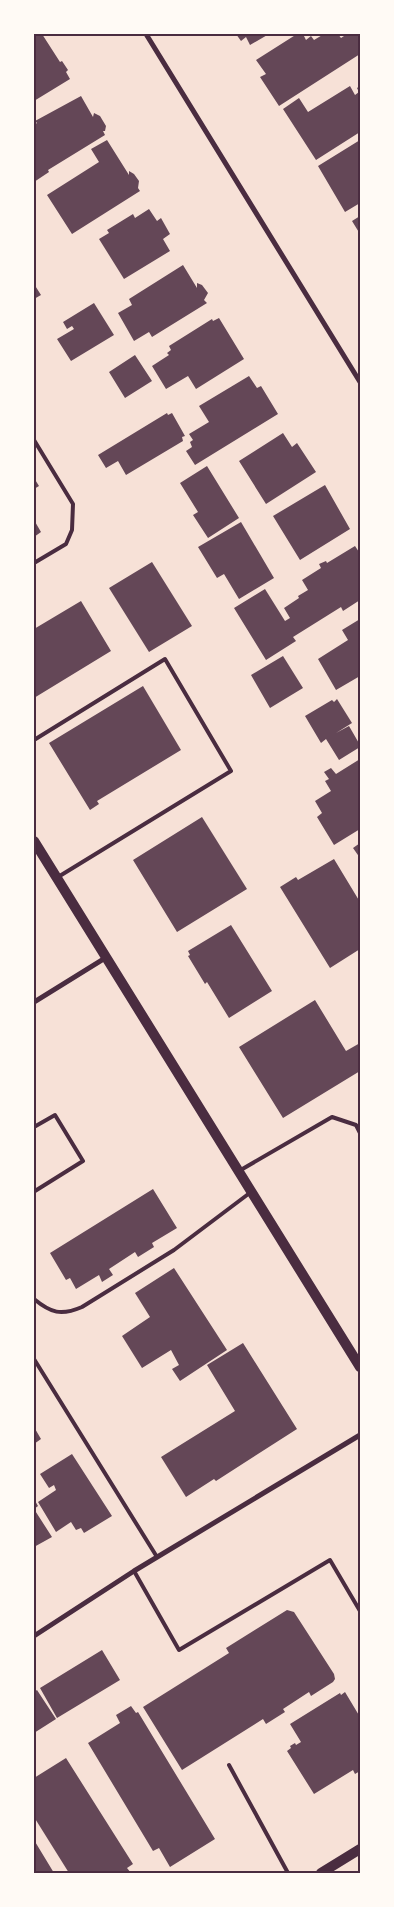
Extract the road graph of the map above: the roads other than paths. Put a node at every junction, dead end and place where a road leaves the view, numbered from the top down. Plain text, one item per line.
1 (146, 34) edge
2 (360, 382) edge
3 (34, 440) edge
4 (34, 563) edge
5 (34, 740) edge
6 (34, 841) edge
7 (56, 878) junction
8 (105, 958) junction
9 (34, 1002) edge
10 (34, 1128) edge
11 (360, 1133) edge
12 (239, 1171) junction
13 (34, 1188) edge
14 (251, 1192) junction
15 (34, 1299) edge
16 (34, 1358) edge
17 (360, 1367) edge
18 (360, 1435) edge
19 (157, 1557) junction
20 (134, 1571) junction
21 (360, 1611) edge
22 (34, 1636) edge
23 (229, 1765) dead end
24 (360, 1849) edge
25 (288, 1873) edge
26 (321, 1873) edge

1 - 2 street
3 - 4 lane
5 - 7 lane
6 - 7 main road
7 - 8 main road
8 - 9 street
8 - 12 main road
10 - 13 lane
11 - 12 lane
12 - 14 main road
14 - 15 lane
14 - 17 main road
16 - 19 lane
18 - 19 street
19 - 20 street
20 - 21 lane
20 - 22 street
23 - 25 lane
24 - 26 main road

